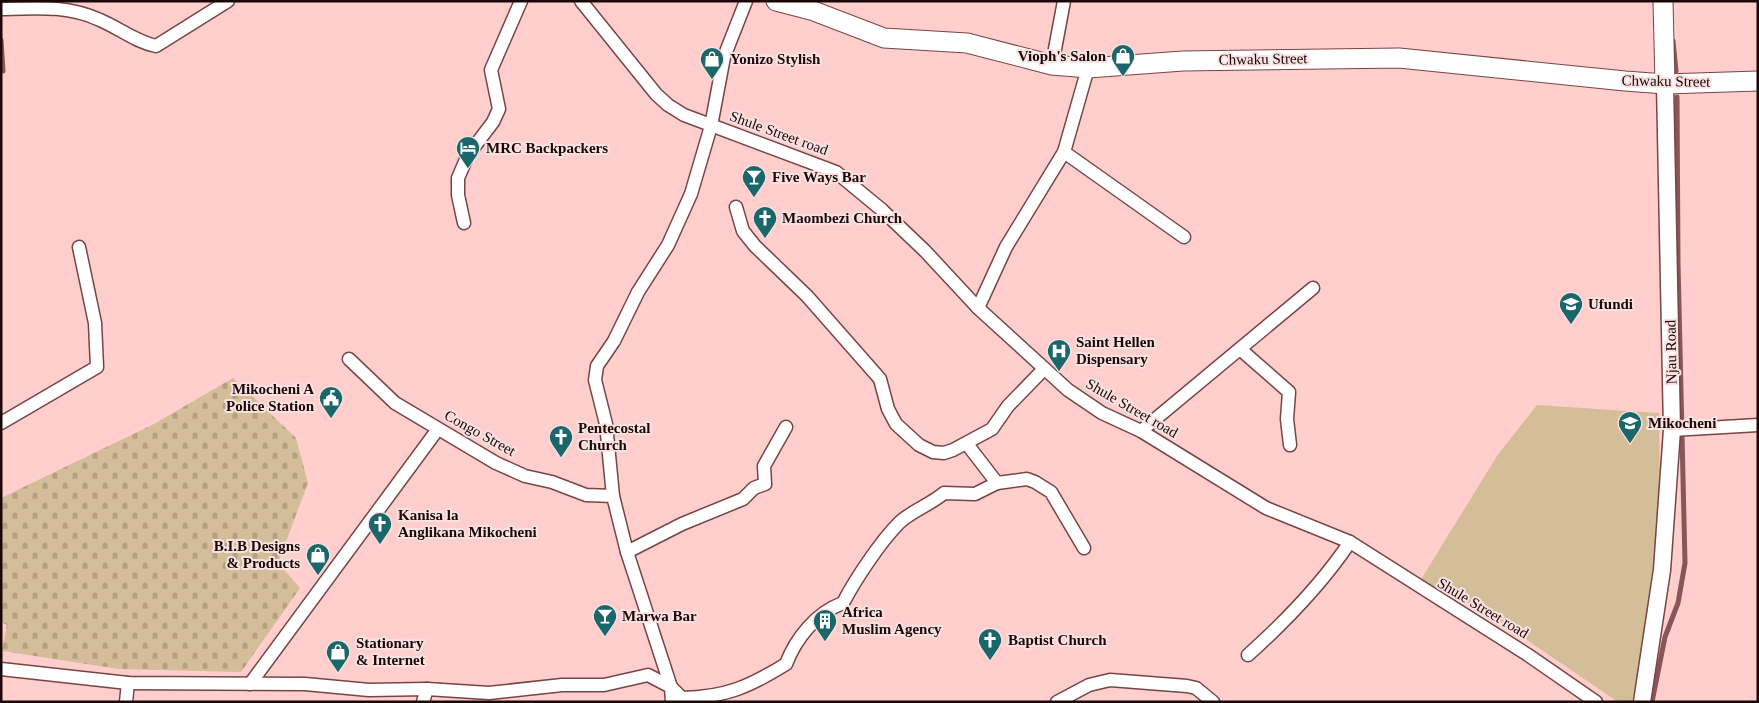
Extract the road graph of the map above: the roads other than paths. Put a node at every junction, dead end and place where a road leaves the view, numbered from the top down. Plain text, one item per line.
1 (228, 1) edge
2 (521, 1) edge
3 (581, 1) edge
4 (746, 1) edge
5 (776, 1) edge
6 (1064, 1) edge
7 (1664, 1) edge
8 (1, 9) edge
9 (1052, 66) junction
10 (1088, 68) junction
11 (1758, 81) edge
12 (1665, 84) junction
13 (711, 126) junction
14 (1064, 152) junction
15 (736, 207) dead end
16 (464, 223) dead end
17 (1184, 237) dead end
18 (79, 247) dead end
19 (1313, 288) dead end
20 (978, 308) junction
21 (1240, 349) junction
22 (349, 359) dead end
23 (1043, 370) junction
24 (1, 422) edge
25 (1758, 425) edge
26 (786, 427) dead end
27 (438, 429) junction
28 (1672, 430) junction
29 (1141, 431) junction
30 (967, 444) junction
31 (1290, 445) dead end
32 (996, 483) junction
33 (613, 496) junction
34 (1350, 542) junction
35 (1084, 548) dead end
36 (627, 552) junction
37 (1248, 655) dead end
38 (1, 669) edge
39 (128, 683) junction
40 (250, 684) junction
41 (672, 687) junction
42 (428, 689) junction
43 (126, 702) edge
44 (423, 702) edge
45 (672, 702) edge
46 (1057, 702) edge
47 (1213, 702) edge
48 (1596, 702) edge
49 (1642, 702) edge

1 - 8 street
2 - 16 street
3 - 13 street, Shule Street road
4 - 13 street
5 - 9 main road, Chwaku Street
6 - 9 street
7 - 12 main road, Njau Road
9 - 10 main road, Chwaku Street
10 - 12 main road, Chwaku Street
10 - 14 street
11 - 12 main road, Chwaku Street
12 - 28 street, Njau Road
13 - 20 street, Shule Street road
13 - 33 street
14 - 17 street
14 - 20 street
15 - 30 street
18 - 24 street
19 - 21 street
20 - 23 street, Shule Street road
21 - 29 street
21 - 31 street
22 - 27 street, Congo Street
23 - 29 street, Shule Street road
23 - 30 street
25 - 28 street
26 - 36 street
27 - 33 street, Congo Street
27 - 40 street
28 - 49 street, Njau Road
29 - 34 street, Shule Street road
30 - 32 street
32 - 35 street
32 - 41 street
33 - 36 street
34 - 37 street
34 - 48 street, Shule Street road
36 - 41 street
38 - 39 street
39 - 40 street
39 - 43 street
40 - 42 street
41 - 42 street
41 - 45 street
42 - 44 street
46 - 47 street

